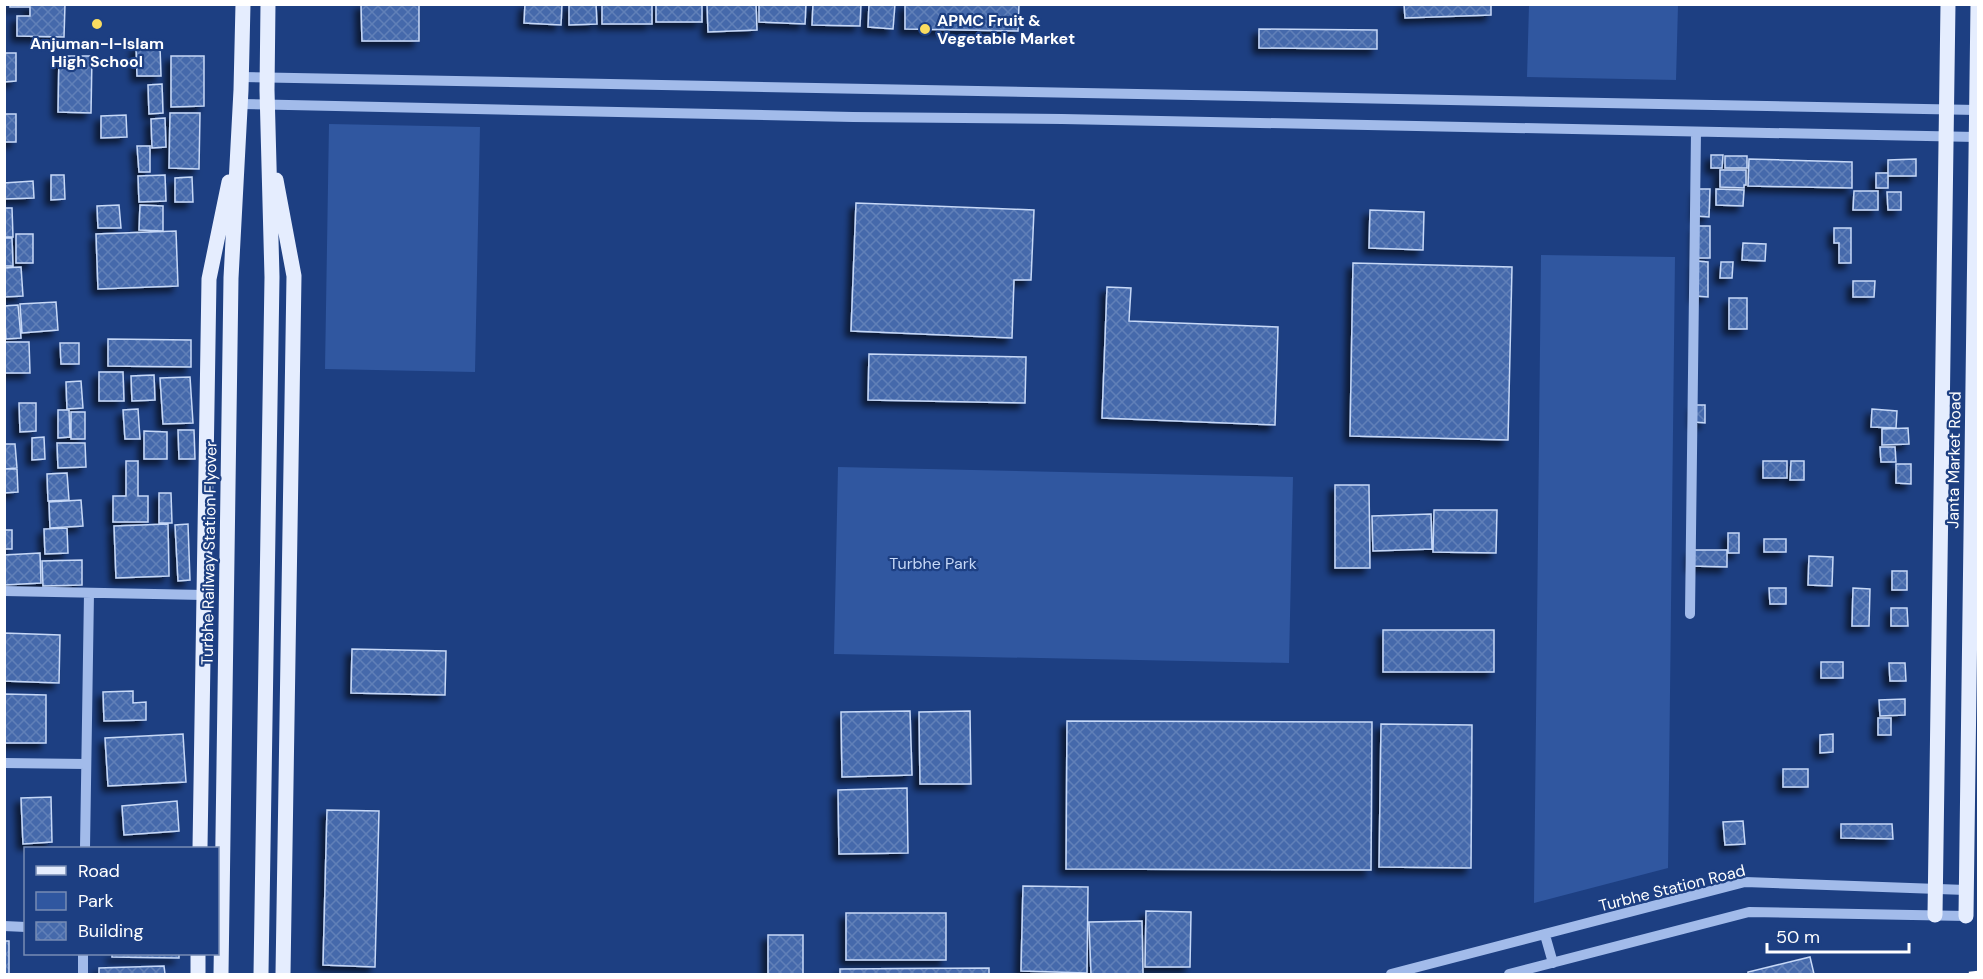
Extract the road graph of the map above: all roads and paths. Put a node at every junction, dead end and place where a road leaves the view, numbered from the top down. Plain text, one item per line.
1 (243, 4) edge
2 (268, 4) edge
3 (1948, 4) edge
4 (1978, 4) edge
5 (242, 77) junction
6 (267, 77) junction
7 (241, 104) junction
8 (267, 104) junction
9 (1946, 109) junction
10 (1977, 110) junction
11 (239, 132) junction
12 (268, 132) junction
13 (1696, 132) junction
14 (1946, 137) junction
15 (1976, 137) junction
16 (4, 591) edge
17 (89, 593) junction
18 (204, 595) junction
19 (1690, 614) dead end
20 (4, 763) edge
21 (86, 764) junction
22 (85, 847) edge
23 (200, 847) edge
24 (1936, 889) junction
25 (1966, 890) junction
26 (1935, 915) junction
27 (1966, 916) joint
28 (4, 926) edge
29 (24, 927) edge
30 (1545, 934) junction
31 (83, 955) edge
32 (198, 955) edge
33 (1553, 963) junction
34 (83, 975) edge
35 (198, 975) edge
36 (221, 975) edge
37 (261, 975) edge
38 (283, 975) edge
39 (1391, 975) edge
40 (1509, 975) edge

1 - 5 main road
2 - 6 main road
3 - 9 main road, Janta Market Road
4 - 10 main road, Janta Market Road
5 - 6 street
5 - 7 main road
6 - 8 main road
6 - 9 street
7 - 8 street
7 - 11 main road
8 - 12 main road
8 - 13 street
9 - 10 street
9 - 14 main road, Janta Market Road
10 - 15 main road, Janta Market Road
11 - 18 main road
11 - 36 main road, Turbhe Railway Station Flyover
12 - 37 main road
12 - 38 main road
13 - 14 street
13 - 19 street
14 - 15 street
14 - 24 main road, Janta Market Road
15 - 25 main road, Janta Market Road
16 - 17 street
17 - 18 street
17 - 21 street
18 - 23 main road
20 - 21 street
21 - 22 street
24 - 25 street, Turbhe Station Road
24 - 26 main road, Janta Market Road
24 - 30 street, Turbhe Station Road
25 - 27 main road, Janta Market Road
26 - 27 street
26 - 33 street
28 - 29 street
30 - 33 street
30 - 39 street, Turbhe Station Road
31 - 34 street
32 - 35 main road
33 - 40 street

